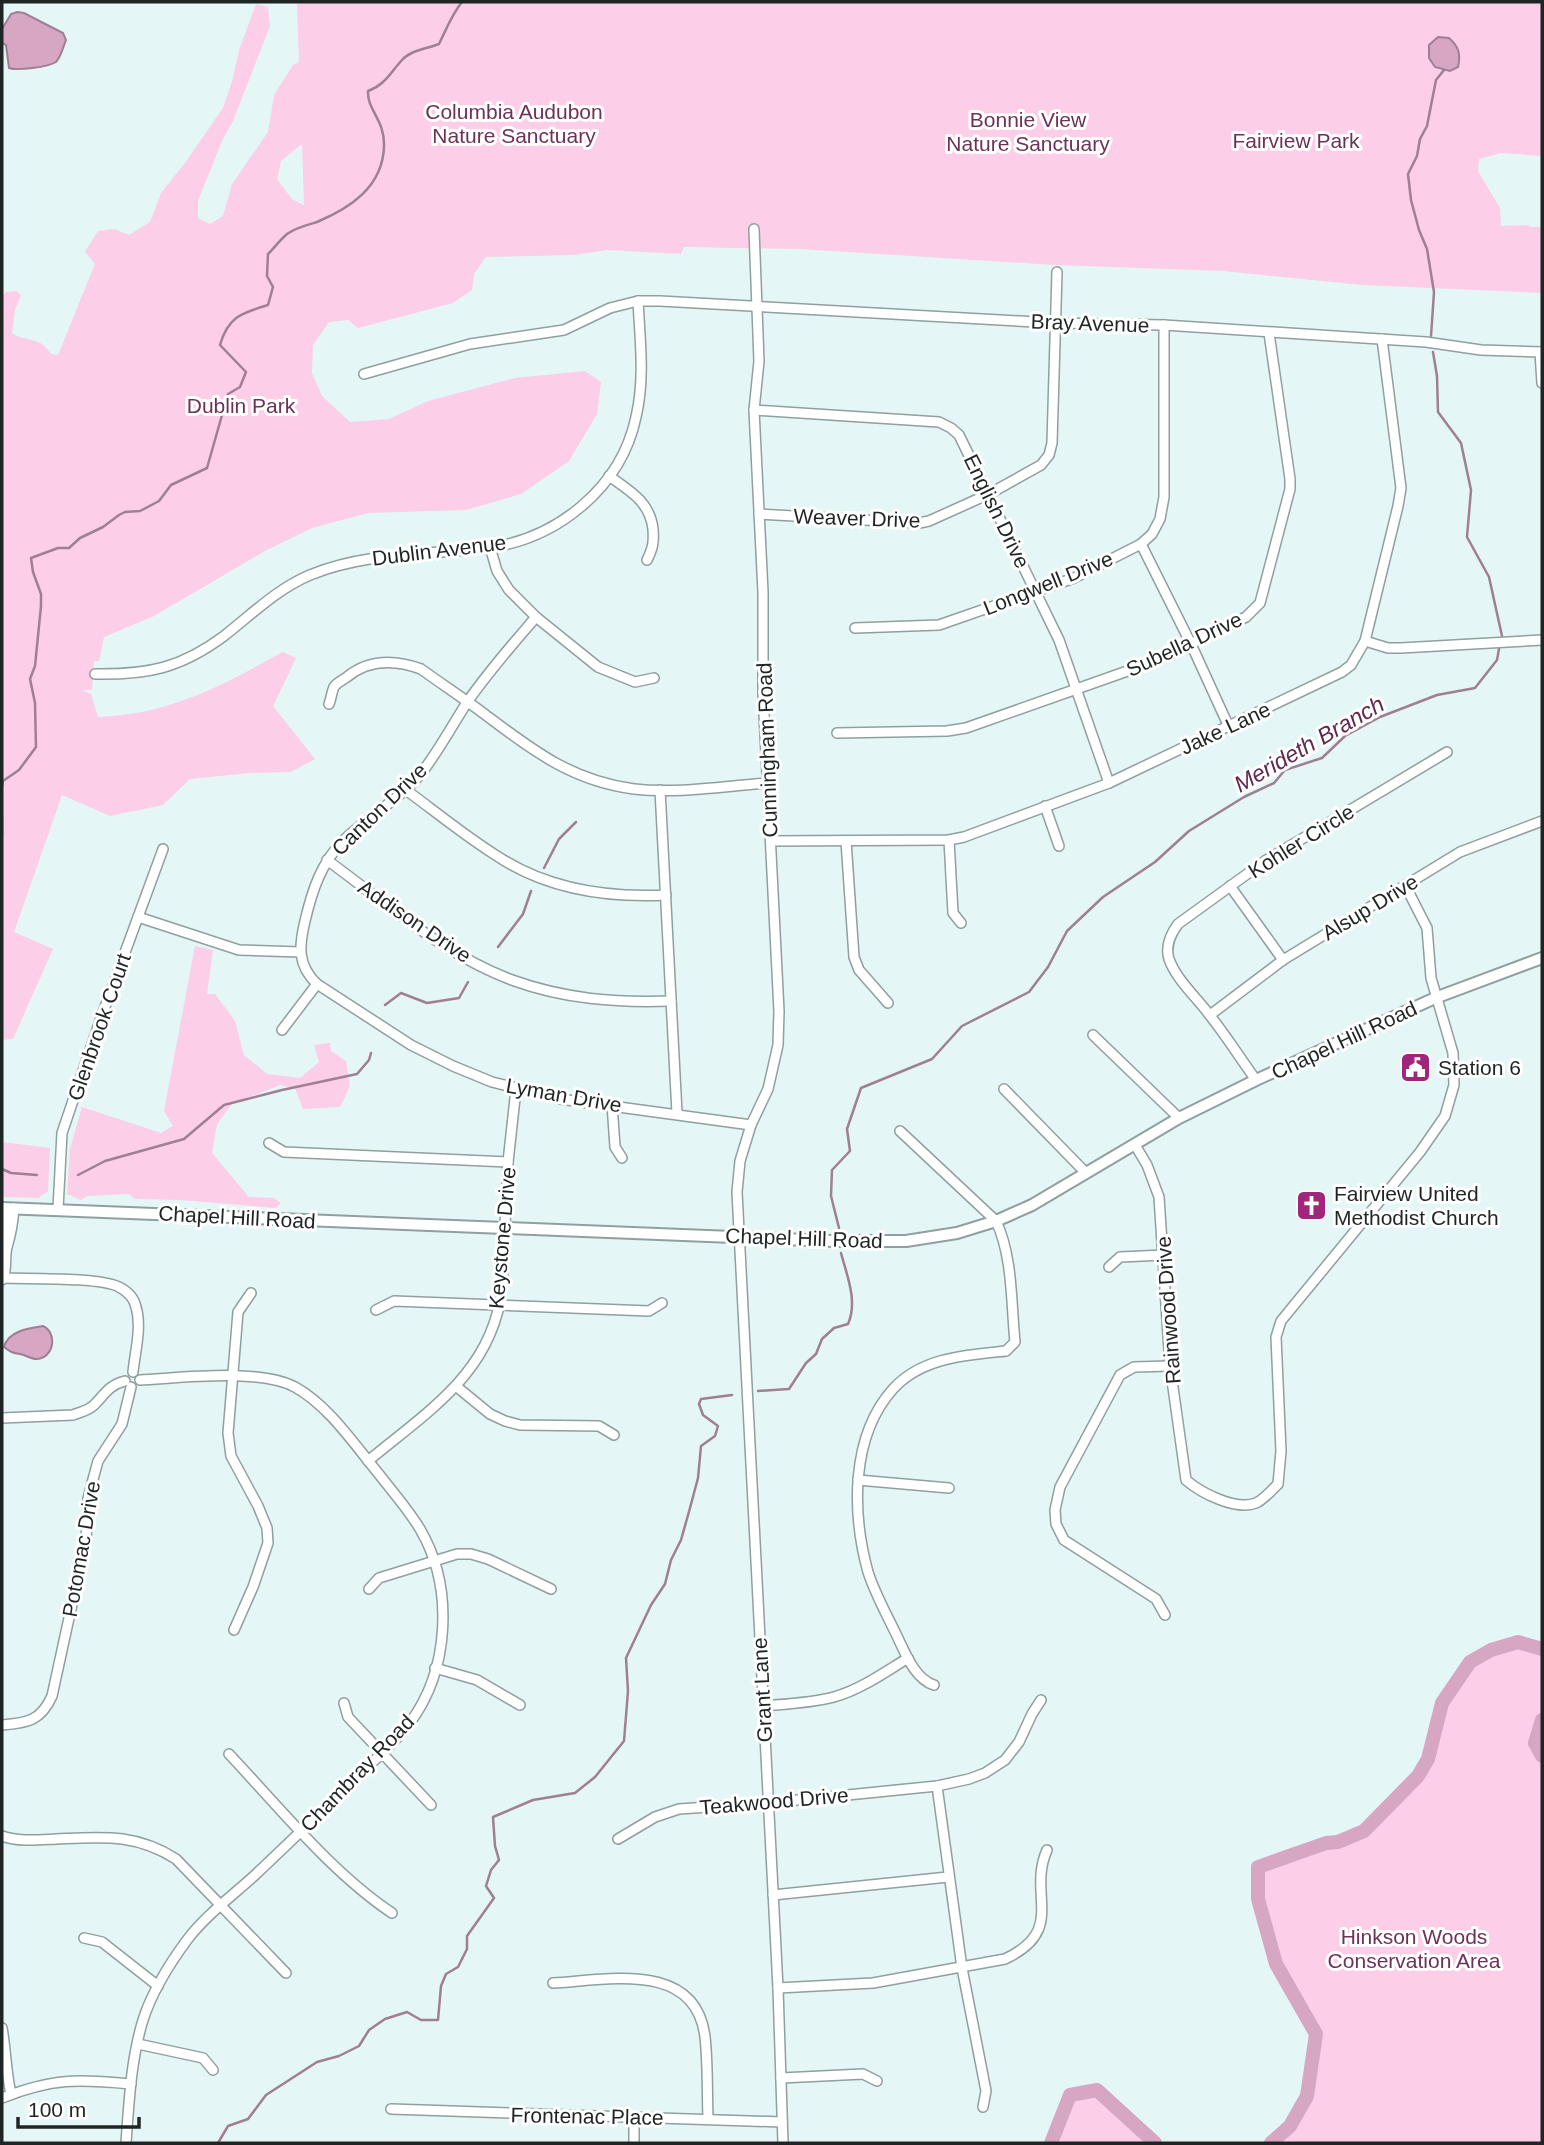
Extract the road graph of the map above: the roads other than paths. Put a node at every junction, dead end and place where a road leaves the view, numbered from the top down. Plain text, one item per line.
1 (754, 229) dead end
2 (1057, 272) dead end
3 (638, 301) junction
4 (757, 305) junction
5 (1055, 323) junction
6 (1164, 325) junction
7 (1269, 333) junction
8 (1382, 339) junction
9 (1541, 352) edge
10 (364, 374) dead end
11 (1542, 383) edge
12 (754, 410) junction
13 (609, 476) junction
14 (989, 494) junction
15 (759, 514) junction
16 (1141, 544) junction
17 (490, 547) junction
18 (647, 560) dead end
19 (1037, 591) junction
20 (536, 617) junction
21 (855, 628) dead end
22 (1542, 640) edge
23 (1365, 641) junction
24 (1191, 644) junction
25 (95, 674) dead end
26 (654, 678) dead end
27 (1076, 690) junction
28 (468, 701) junction
29 (330, 704) dead end
30 (1229, 727) junction
31 (837, 733) dead end
32 (1447, 751) dead end
33 (768, 783) junction
34 (1109, 783) junction
35 (406, 790) junction
36 (660, 790) junction
37 (1045, 806) junction
38 (1542, 821) edge
39 (949, 840) junction
40 (771, 841) junction
41 (846, 841) junction
42 (1059, 846) dead end
43 (163, 849) dead end
44 (327, 860) junction
45 (1405, 885) junction
46 (1230, 886) junction
47 (666, 895) junction
48 (138, 917) junction
49 (961, 923) dead end
50 (300, 952) junction
51 (1542, 958) edge
52 (1283, 960) junction
53 (317, 984) junction
54 (1435, 998) junction
55 (671, 1001) junction
56 (888, 1003) dead end
57 (1210, 1015) junction
58 (282, 1030) dead end
59 (1093, 1035) dead end
60 (1256, 1080) junction
61 (516, 1089) junction
62 (1004, 1089) dead end
63 (612, 1104) junction
64 (677, 1113) junction
65 (1179, 1118) junction
66 (751, 1125) junction
67 (900, 1131) dead end
68 (269, 1143) dead end
69 (1135, 1145) junction
70 (622, 1158) dead end
71 (508, 1162) junction
72 (1087, 1173) junction
73 (7, 1208) edge
74 (58, 1209) junction
75 (996, 1221) junction
76 (505, 1229) junction
77 (740, 1236) junction
78 (1164, 1255) junction
79 (1110, 1267) dead end
80 (3, 1279) edge
81 (251, 1293) dead end
82 (662, 1303) dead end
83 (500, 1305) junction
84 (376, 1310) dead end
85 (1170, 1366) junction
86 (136, 1376) junction
87 (231, 1376) junction
88 (128, 1384) junction
89 (457, 1387) junction
90 (2, 1418) edge
91 (614, 1435) dead end
92 (368, 1461) junction
93 (858, 1480) junction
94 (949, 1488) dead end
95 (434, 1560) junction
96 (369, 1589) dead end
97 (551, 1589) dead end
98 (1165, 1615) dead end
99 (234, 1630) dead end
100 (908, 1658) junction
101 (435, 1668) junction
102 (934, 1685) dead end
103 (1041, 1700) dead end
104 (344, 1703) dead end
105 (520, 1705) dead end
106 (763, 1706) junction
107 (2, 1725) edge
108 (229, 1754) dead end
109 (381, 1754) junction
110 (937, 1786) junction
111 (768, 1803) junction
112 (431, 1805) dead end
113 (302, 1831) junction
114 (2, 1836) edge
115 (618, 1839) dead end
116 (1047, 1850) dead end
117 (948, 1877) junction
118 (773, 1895) junction
119 (221, 1906) junction
120 (392, 1913) dead end
121 (84, 1938) dead end
122 (962, 1968) junction
123 (286, 1973) dead end
124 (553, 1983) dead end
125 (158, 1986) junction
126 (778, 1987) junction
127 (2, 2028) edge
128 (138, 2044) junction
129 (213, 2070) dead end
130 (781, 2078) junction
131 (877, 2081) dead end
132 (131, 2084) junction
133 (6, 2096) edge
134 (983, 2107) dead end
135 (391, 2109) dead end
136 (634, 2118) junction
137 (708, 2118) junction
138 (782, 2122) junction
139 (126, 2143) edge
140 (634, 2143) edge
141 (783, 2143) edge

1 - 4 street, Cunningham Road
2 - 5 street, Weaver Drive
3 - 4 street, Bray Avenue
3 - 10 street, Bray Avenue
3 - 13 street, Dublin Avenue
4 - 5 street, Bray Avenue
4 - 12 street, Cunningham Road
5 - 6 street, Bray Avenue
5 - 14 street, Weaver Drive
6 - 7 street, Bray Avenue
6 - 16 street, Longwell Drive
7 - 8 street, Bray Avenue
7 - 24 street, Subella Drive
8 - 9 street, Bray Avenue
8 - 23 street, Jake Lane
9 - 11 street
12 - 14 street, English Drive
12 - 15 street, Cunningham Road
13 - 17 street, Dublin Avenue
13 - 18 street
14 - 15 street, Weaver Drive
14 - 19 street, English Drive
15 - 33 street, Cunningham Road
16 - 19 street, Longwell Drive
16 - 24 street
17 - 20 street
17 - 25 street, Dublin Avenue
19 - 21 street, Longwell Drive
19 - 27 street, English Drive
20 - 26 street
20 - 28 street, Canton Drive
22 - 23 street
23 - 30 street, Jake Lane
24 - 27 street, Subella Drive
24 - 30 street
27 - 31 street, Subella Drive
27 - 34 street, English Drive
28 - 29 street
28 - 35 street, Canton Drive
28 - 36 street
30 - 34 street, Jake Lane
32 - 46 street, Kohler Circle
33 - 36 street
33 - 40 street, Cunningham Road
34 - 37 street, Jake Lane
35 - 44 street, Canton Drive
35 - 47 street
36 - 47 street
37 - 39 street, Jake Lane
37 - 42 street
38 - 45 street, Alsup Drive
39 - 41 street, Jake Lane
39 - 49 street
40 - 41 street, Jake Lane
40 - 66 street, Cunningham Road
41 - 56 street
43 - 48 street, Glenbrook Court
44 - 50 street, Canton Drive
44 - 55 street, Addison Drive
45 - 52 street, Alsup Drive
45 - 54 street
46 - 52 street
46 - 57 street, Kohler Circle
47 - 55 street
48 - 50 street
48 - 74 street, Glenbrook Court
50 - 53 street
51 - 54 street, Chapel Hill Road
52 - 57 street, Alsup Drive
53 - 58 street
53 - 61 street, Lyman Drive
54 - 60 street, Chapel Hill Road
54 - 85 street, Rainwood Drive
55 - 64 street
57 - 60 street
59 - 65 street
60 - 65 street, Chapel Hill Road
61 - 63 street, Lyman Drive
61 - 71 street, Keystone Drive
62 - 72 street
63 - 64 street, Lyman Drive
63 - 70 street
64 - 66 street, Lyman Drive
65 - 69 street, Chapel Hill Road
66 - 77 street, Cunningham Road
67 - 75 street
68 - 71 street
69 - 72 street, Chapel Hill Road
69 - 78 street, Rainwood Drive
71 - 76 street, Keystone Drive
72 - 75 street, Chapel Hill Road
73 - 74 street, Chapel Hill Road
73 - 80 street
74 - 76 street, Chapel Hill Road
75 - 77 street, Chapel Hill Road
75 - 93 street
76 - 77 street, Chapel Hill Road
76 - 83 street, Keystone Drive
77 - 106 street, Grant Lane
78 - 79 street
78 - 85 street, Rainwood Drive
80 - 86 street
81 - 87 street
82 - 83 street
83 - 84 street
83 - 89 street, Keystone Drive
85 - 98 street
86 - 87 street, Chambray Road
86 - 88 street
87 - 92 street, Chambray Road
87 - 99 street
88 - 90 street
88 - 107 street, Potomac Drive
89 - 91 street
89 - 92 street, Keystone Drive
92 - 95 street, Chambray Road
93 - 94 street
93 - 100 street
95 - 96 street
95 - 97 street
95 - 101 street, Chambray Road
100 - 102 street
100 - 106 street
101 - 105 street
101 - 109 street, Chambray Road
103 - 110 street, Teakwood Drive
104 - 109 street
106 - 111 street, Grant Lane
108 - 113 street
109 - 112 street
109 - 113 street, Chambray Road
110 - 111 street, Teakwood Drive
110 - 117 street
111 - 115 street, Teakwood Drive
111 - 118 street, Grant Lane
113 - 119 street, Chambray Road
113 - 120 street
114 - 119 street
116 - 122 street
117 - 118 street
117 - 122 street
118 - 126 street, Grant Lane
119 - 123 street
119 - 125 street, Chambray Road
121 - 125 street
122 - 126 street
122 - 134 street
124 - 137 street
125 - 128 street, Chambray Road
126 - 130 street, Grant Lane
127 - 133 street
128 - 129 street
128 - 132 street, Chambray Road
130 - 131 street
130 - 138 street, Grant Lane
132 - 133 street
132 - 139 street, Chambray Road
135 - 136 street, Frontenac Place
136 - 137 street, Frontenac Place
136 - 140 street
137 - 138 street, Frontenac Place
138 - 141 street, Grant Lane

